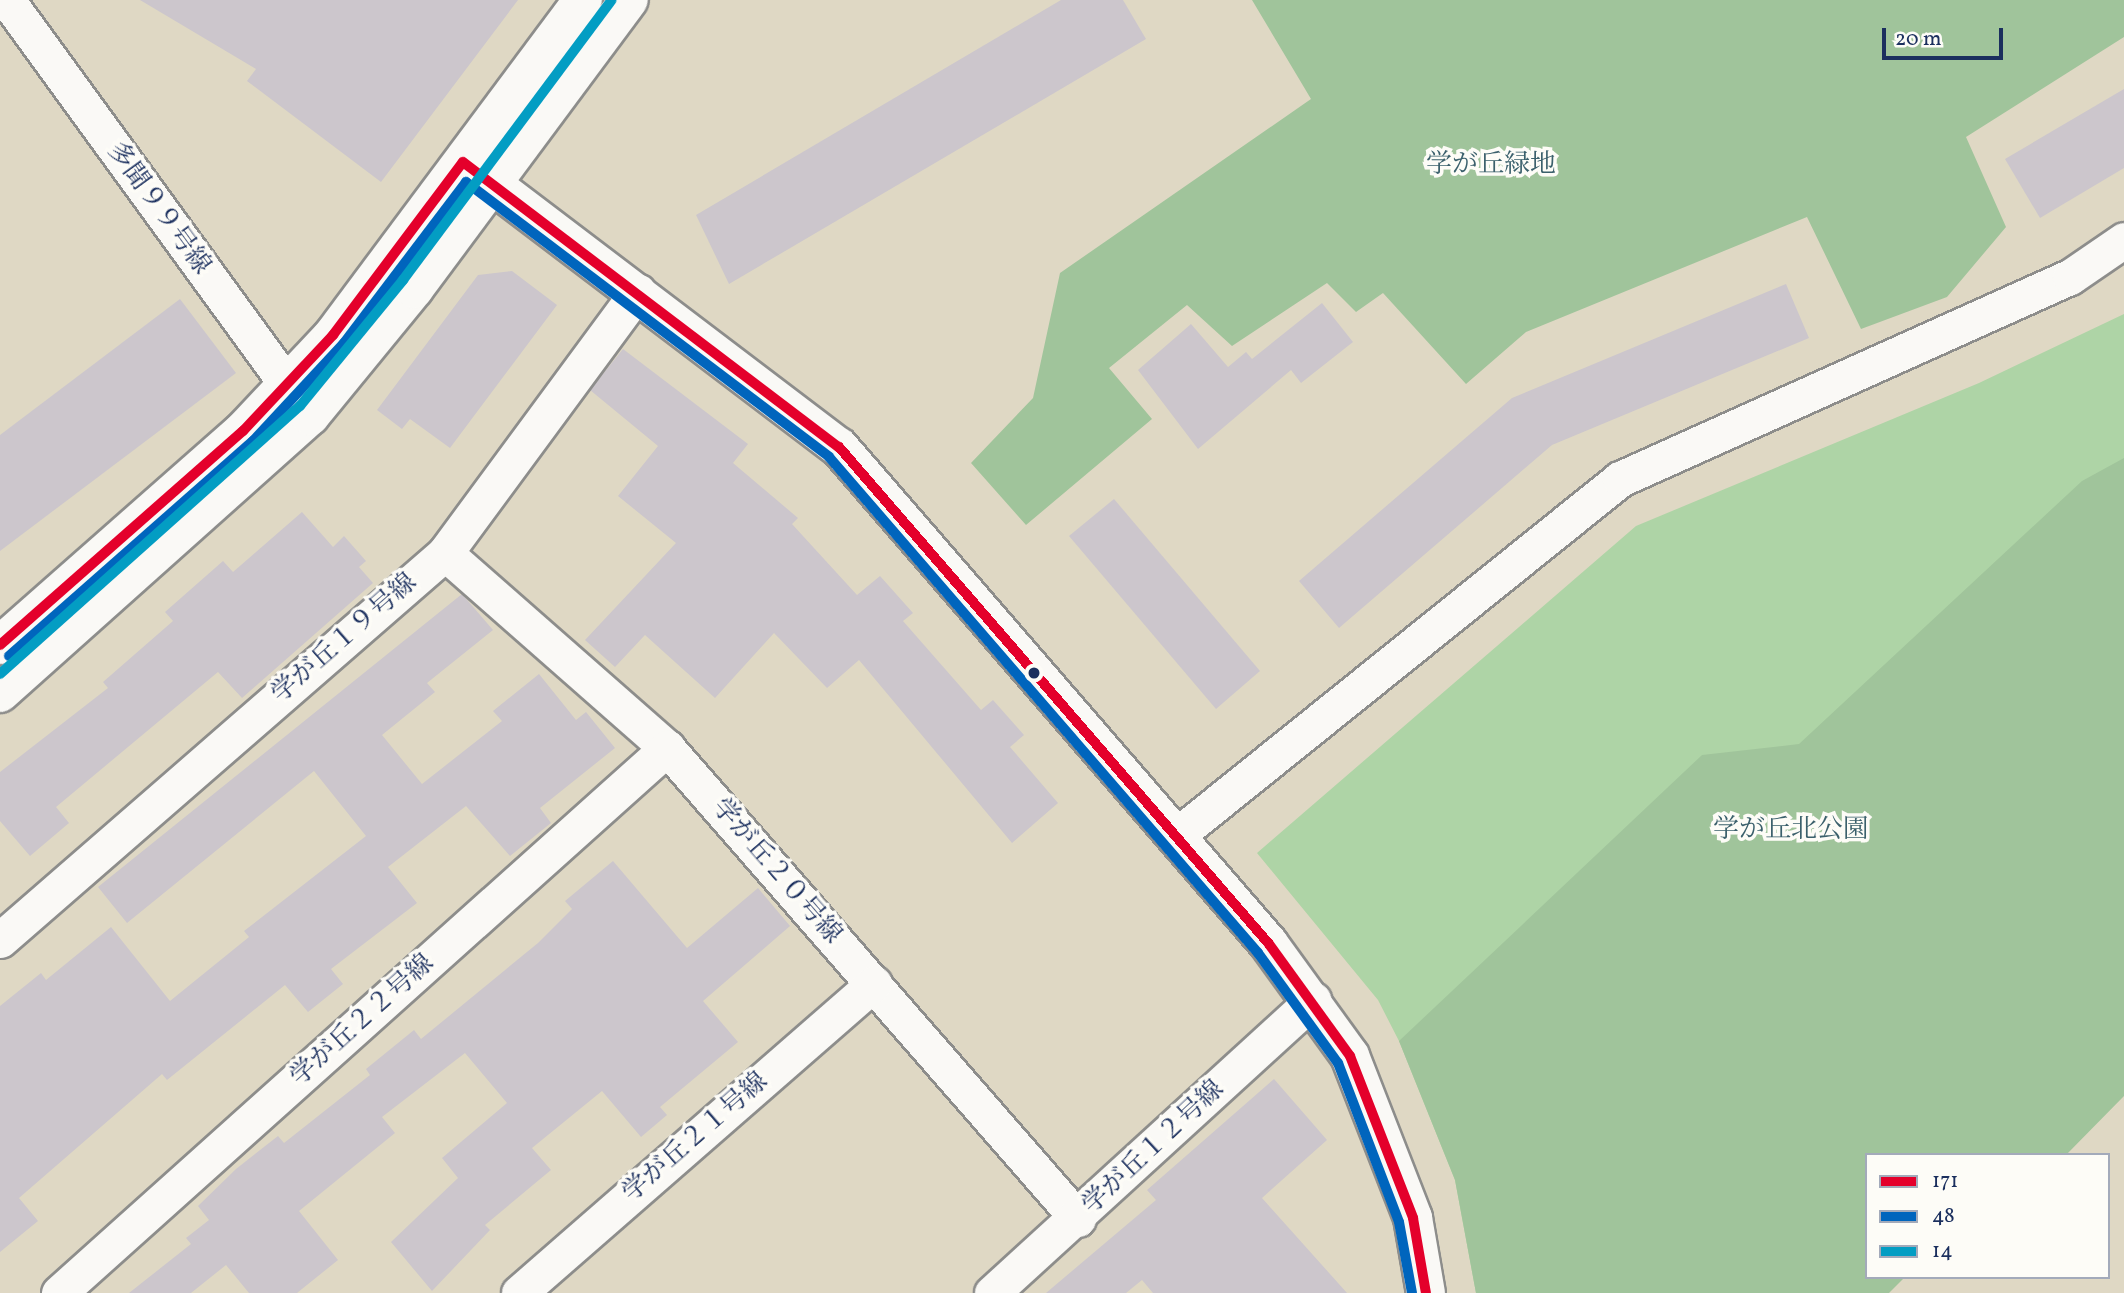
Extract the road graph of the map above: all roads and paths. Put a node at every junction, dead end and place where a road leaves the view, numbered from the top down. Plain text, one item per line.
1 (7, 0) edge
2 (583, 0) edge
3 (629, 0) edge
4 (463, 162) junction
5 (494, 184) junction
6 (2124, 240) edge
7 (638, 291) junction
8 (286, 386) junction
9 (310, 416) junction
10 (444, 553) junction
11 (0, 645) edge
12 (0, 694) edge
13 (667, 748) junction
14 (1175, 836) junction
15 (0, 940) edge
16 (874, 983) junction
17 (1313, 1000) junction
18 (1077, 1219) junction
19 (59, 1293) edge
20 (519, 1293) edge
21 (992, 1293) edge
22 (1426, 1293) edge

1 - 8 street, 多聞９９号線
2 - 4 street
3 - 5 street
4 - 5 street
4 - 8 street
5 - 7 street
5 - 9 street
6 - 14 street
7 - 10 street, 学が丘１９号線
7 - 14 street
8 - 9 street, 多聞９９号線
8 - 11 street
9 - 12 street
10 - 13 street, 学が丘２０号線
10 - 15 street, 学が丘１９号線
13 - 16 street, 学が丘２０号線
13 - 19 street, 学が丘２２号線
14 - 17 street
16 - 18 street, 学が丘２０号線
16 - 20 street, 学が丘２１号線
17 - 18 street, 学が丘１２号線
17 - 22 street
18 - 21 street, 学が丘１２号線

